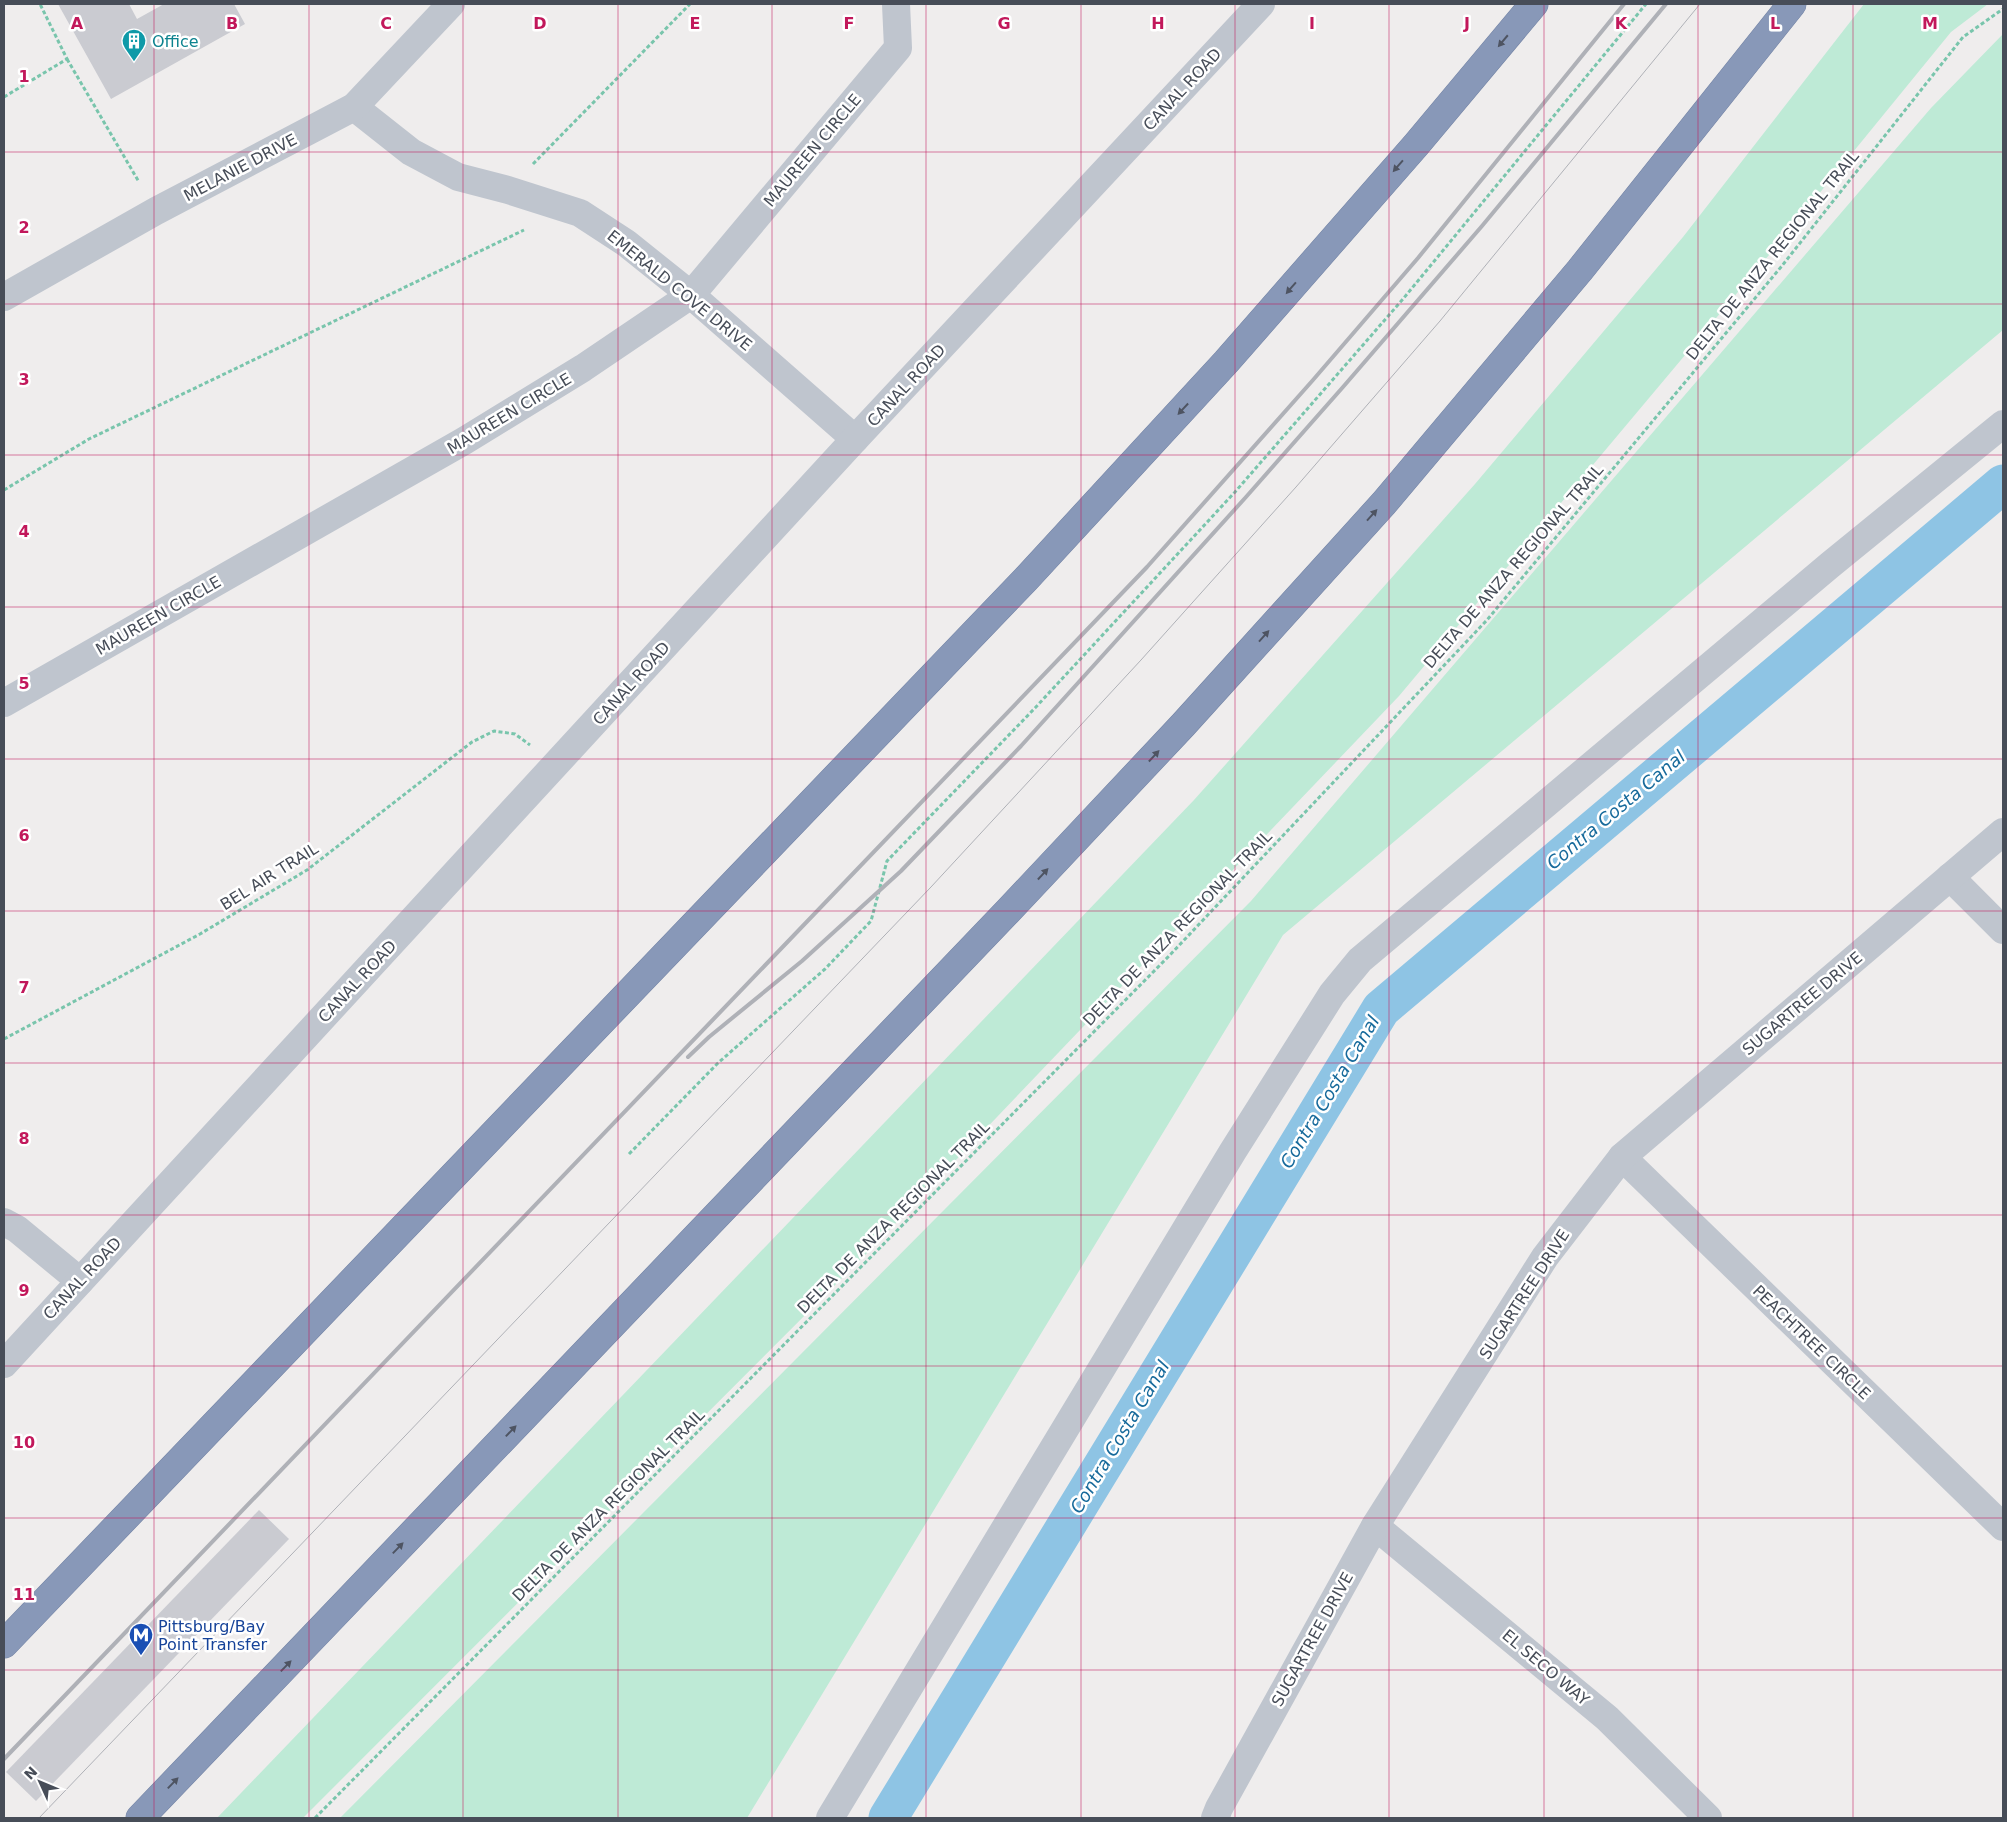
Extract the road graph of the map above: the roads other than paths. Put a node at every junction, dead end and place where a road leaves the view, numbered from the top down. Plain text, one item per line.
1 (451, 4) edge
2 (896, 4) edge
3 (1261, 4) edge
4 (1534, 4) edge
5 (1792, 4) edge
6 (354, 107) junction
7 (691, 295) junction
8 (4, 296) edge
9 (2003, 424) edge
10 (855, 439) junction
11 (4, 703) edge
12 (2003, 832) edge
13 (1950, 878) junction
14 (2003, 930) edge
15 (1622, 1157) junction
16 (4, 1222) edge
17 (80, 1281) junction
18 (4, 1364) edge
19 (1375, 1526) junction
20 (2003, 1527) edge
21 (4, 1644) edge
22 (140, 1818) edge
23 (830, 1818) edge
24 (1215, 1818) edge
25 (1708, 1818) edge

1 - 6 street, MELANIE DRIVE
2 - 7 street, MAUREEN CIRCLE
3 - 10 street, CANAL ROAD
4 -> 21 highway
22 -> 5 highway
6 - 7 street, EMERALD COVE DRIVE
6 - 8 street, MELANIE DRIVE
7 - 10 street, EMERALD COVE DRIVE
7 - 11 street, MAUREEN CIRCLE
9 - 23 street
10 - 17 street, CANAL ROAD
12 - 13 street, SUGARTREE DRIVE
13 - 14 street
13 - 15 street, SUGARTREE DRIVE
15 - 19 street, SUGARTREE DRIVE
15 - 20 street, PEACHTREE CIRCLE
16 - 17 street
17 - 18 street, CANAL ROAD
19 - 24 street, SUGARTREE DRIVE
19 - 25 street, EL SECO WAY

